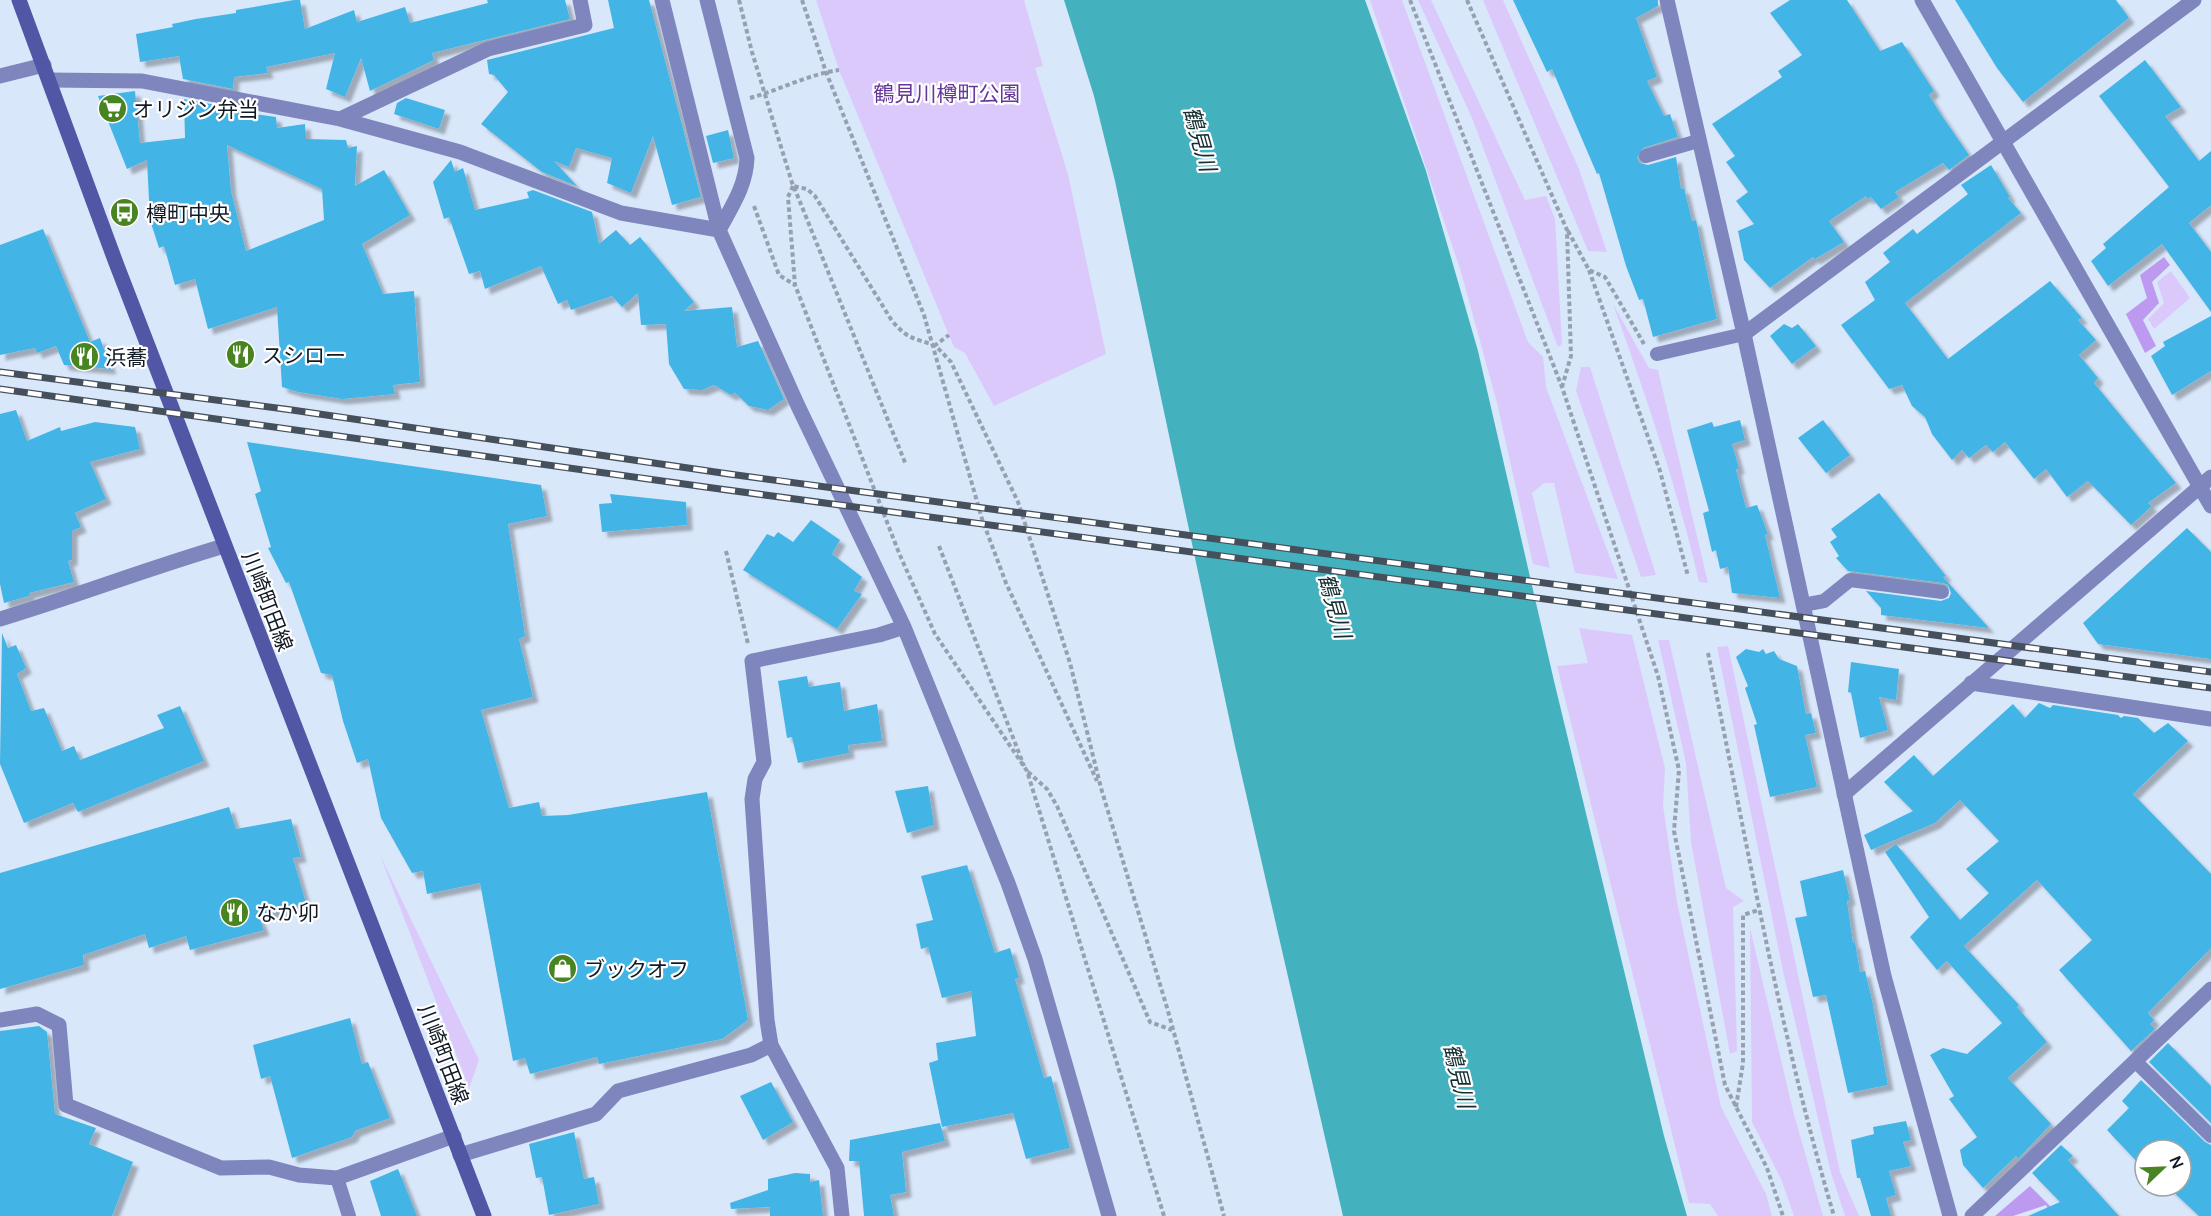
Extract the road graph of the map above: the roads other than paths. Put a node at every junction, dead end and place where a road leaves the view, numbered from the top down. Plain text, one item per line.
1 (19, 0) edge
2 (580, 0) edge
3 (662, 0) edge
4 (707, 0) edge
5 (1667, 0) edge
6 (1922, 0) edge
7 (2194, 0) edge
8 (47, 73) junction
9 (0, 76) edge
10 (340, 119) junction
11 (2004, 140) junction
12 (1698, 141) junction
13 (1646, 156) dead end
14 (719, 230) junction
15 (1744, 334) junction
16 (1657, 354) road end
17 (2205, 482) edge
18 (2211, 506) edge
19 (224, 546) junction
20 (1942, 592) dead end
21 (1803, 605) junction
22 (0, 618) edge
23 (904, 627) junction
24 (1971, 683) junction
25 (2211, 719) edge
26 (1844, 794) junction
27 (2211, 989) edge
28 (0, 1020) edge
29 (771, 1045) junction
30 (2135, 1061) junction
31 (454, 1136) junction
32 (2211, 1136) edge
33 (460, 1155) junction
34 (337, 1178) junction
35 (349, 1216) edge
36 (484, 1216) edge
37 (842, 1216) edge
38 (1108, 1216) edge
39 (1950, 1216) edge
40 (1972, 1216) edge

1 - 8 main road, 川崎町田線
2 - 10 street
3 - 14 street
4 - 14 street
5 - 12 street
6 - 11 street
7 - 11 street
8 - 9 street
8 - 10 street
8 - 19 main road, 川崎町田線
10 - 14 street
11 - 15 street
11 - 17 street
12 - 13 lane
12 - 15 street
14 - 23 street
15 - 16 lane
15 - 21 street
17 - 18 street
17 - 24 street
19 - 22 street
19 - 31 main road, 川崎町田線
20 - 21 lane
21 - 26 street
23 - 29 street
23 - 38 street
24 - 25 street
24 - 26 street
26 - 39 street
27 - 30 street
28 - 34 street
29 - 33 street
29 - 37 street
30 - 32 lane
30 - 40 street
31 - 33 main road, 川崎町田線
31 - 34 street
33 - 36 main road, 川崎町田線
34 - 35 lane

